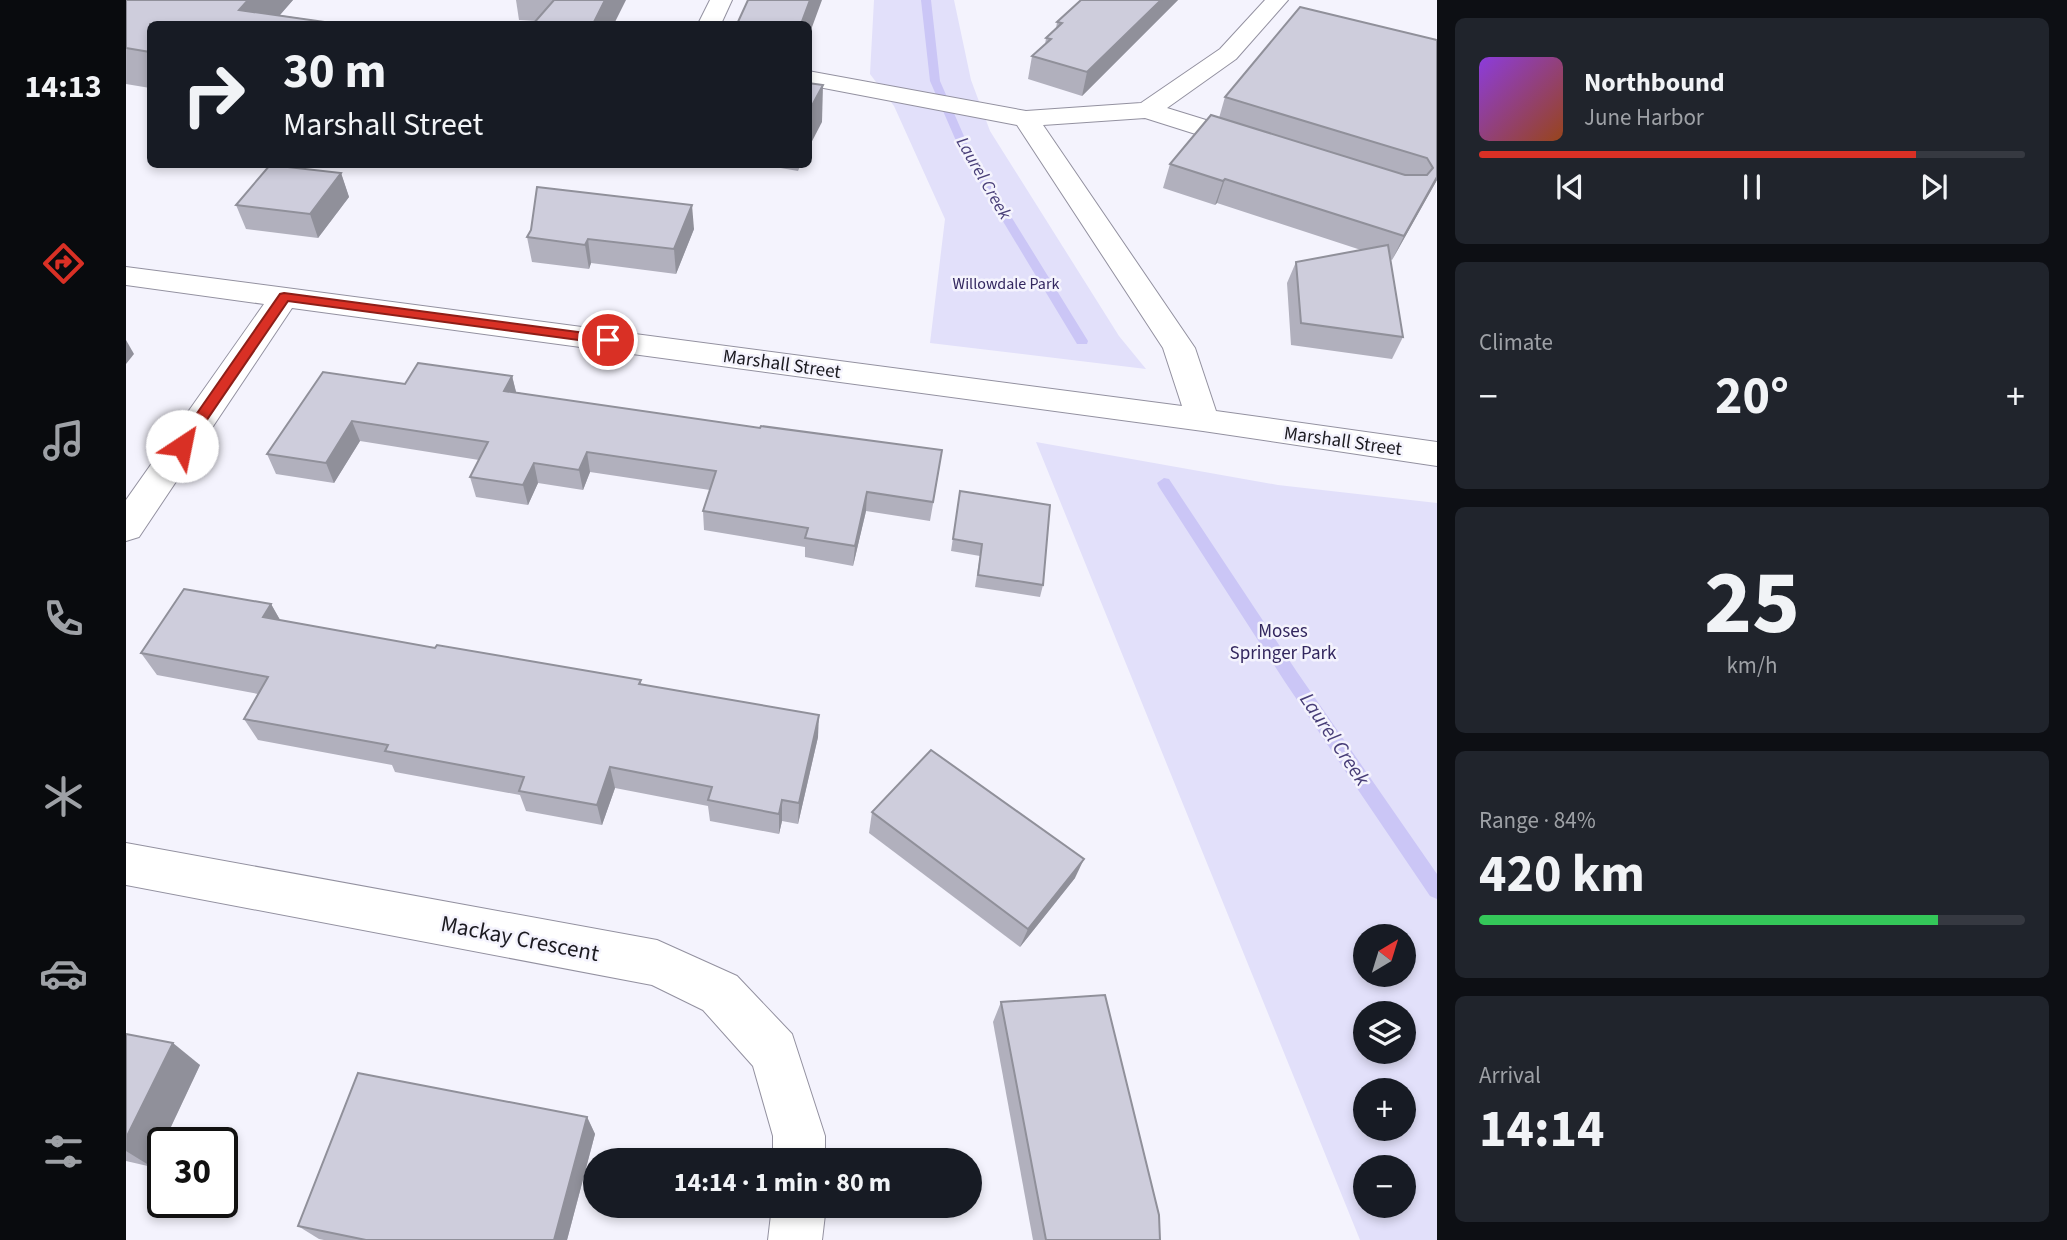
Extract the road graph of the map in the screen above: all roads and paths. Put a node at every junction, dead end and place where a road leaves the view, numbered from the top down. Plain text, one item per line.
1 (721, 0) edge
2 (1277, 0) edge
3 (711, 21) edge
4 (812, 79) edge
5 (1147, 110) junction
6 (1026, 119) junction
7 (1276, 150) edge
8 (126, 276) edge
9 (284, 297) junction
10 (1203, 420) junction
11 (1437, 454) edge
12 (126, 528) edge
13 (126, 864) edge
14 (799, 1148) edge
15 (798, 1218) edge
16 (795, 1240) edge

1 - 3 street
2 - 5 street
4 - 6 street
5 - 6 street
5 - 7 street
6 - 10 street
8 - 9 street, Marshall Street
9 - 10 street, Marshall Street
9 - 12 street
10 - 11 street, Marshall Street
13 - 14 street, Mackay Crescent
15 - 16 street

